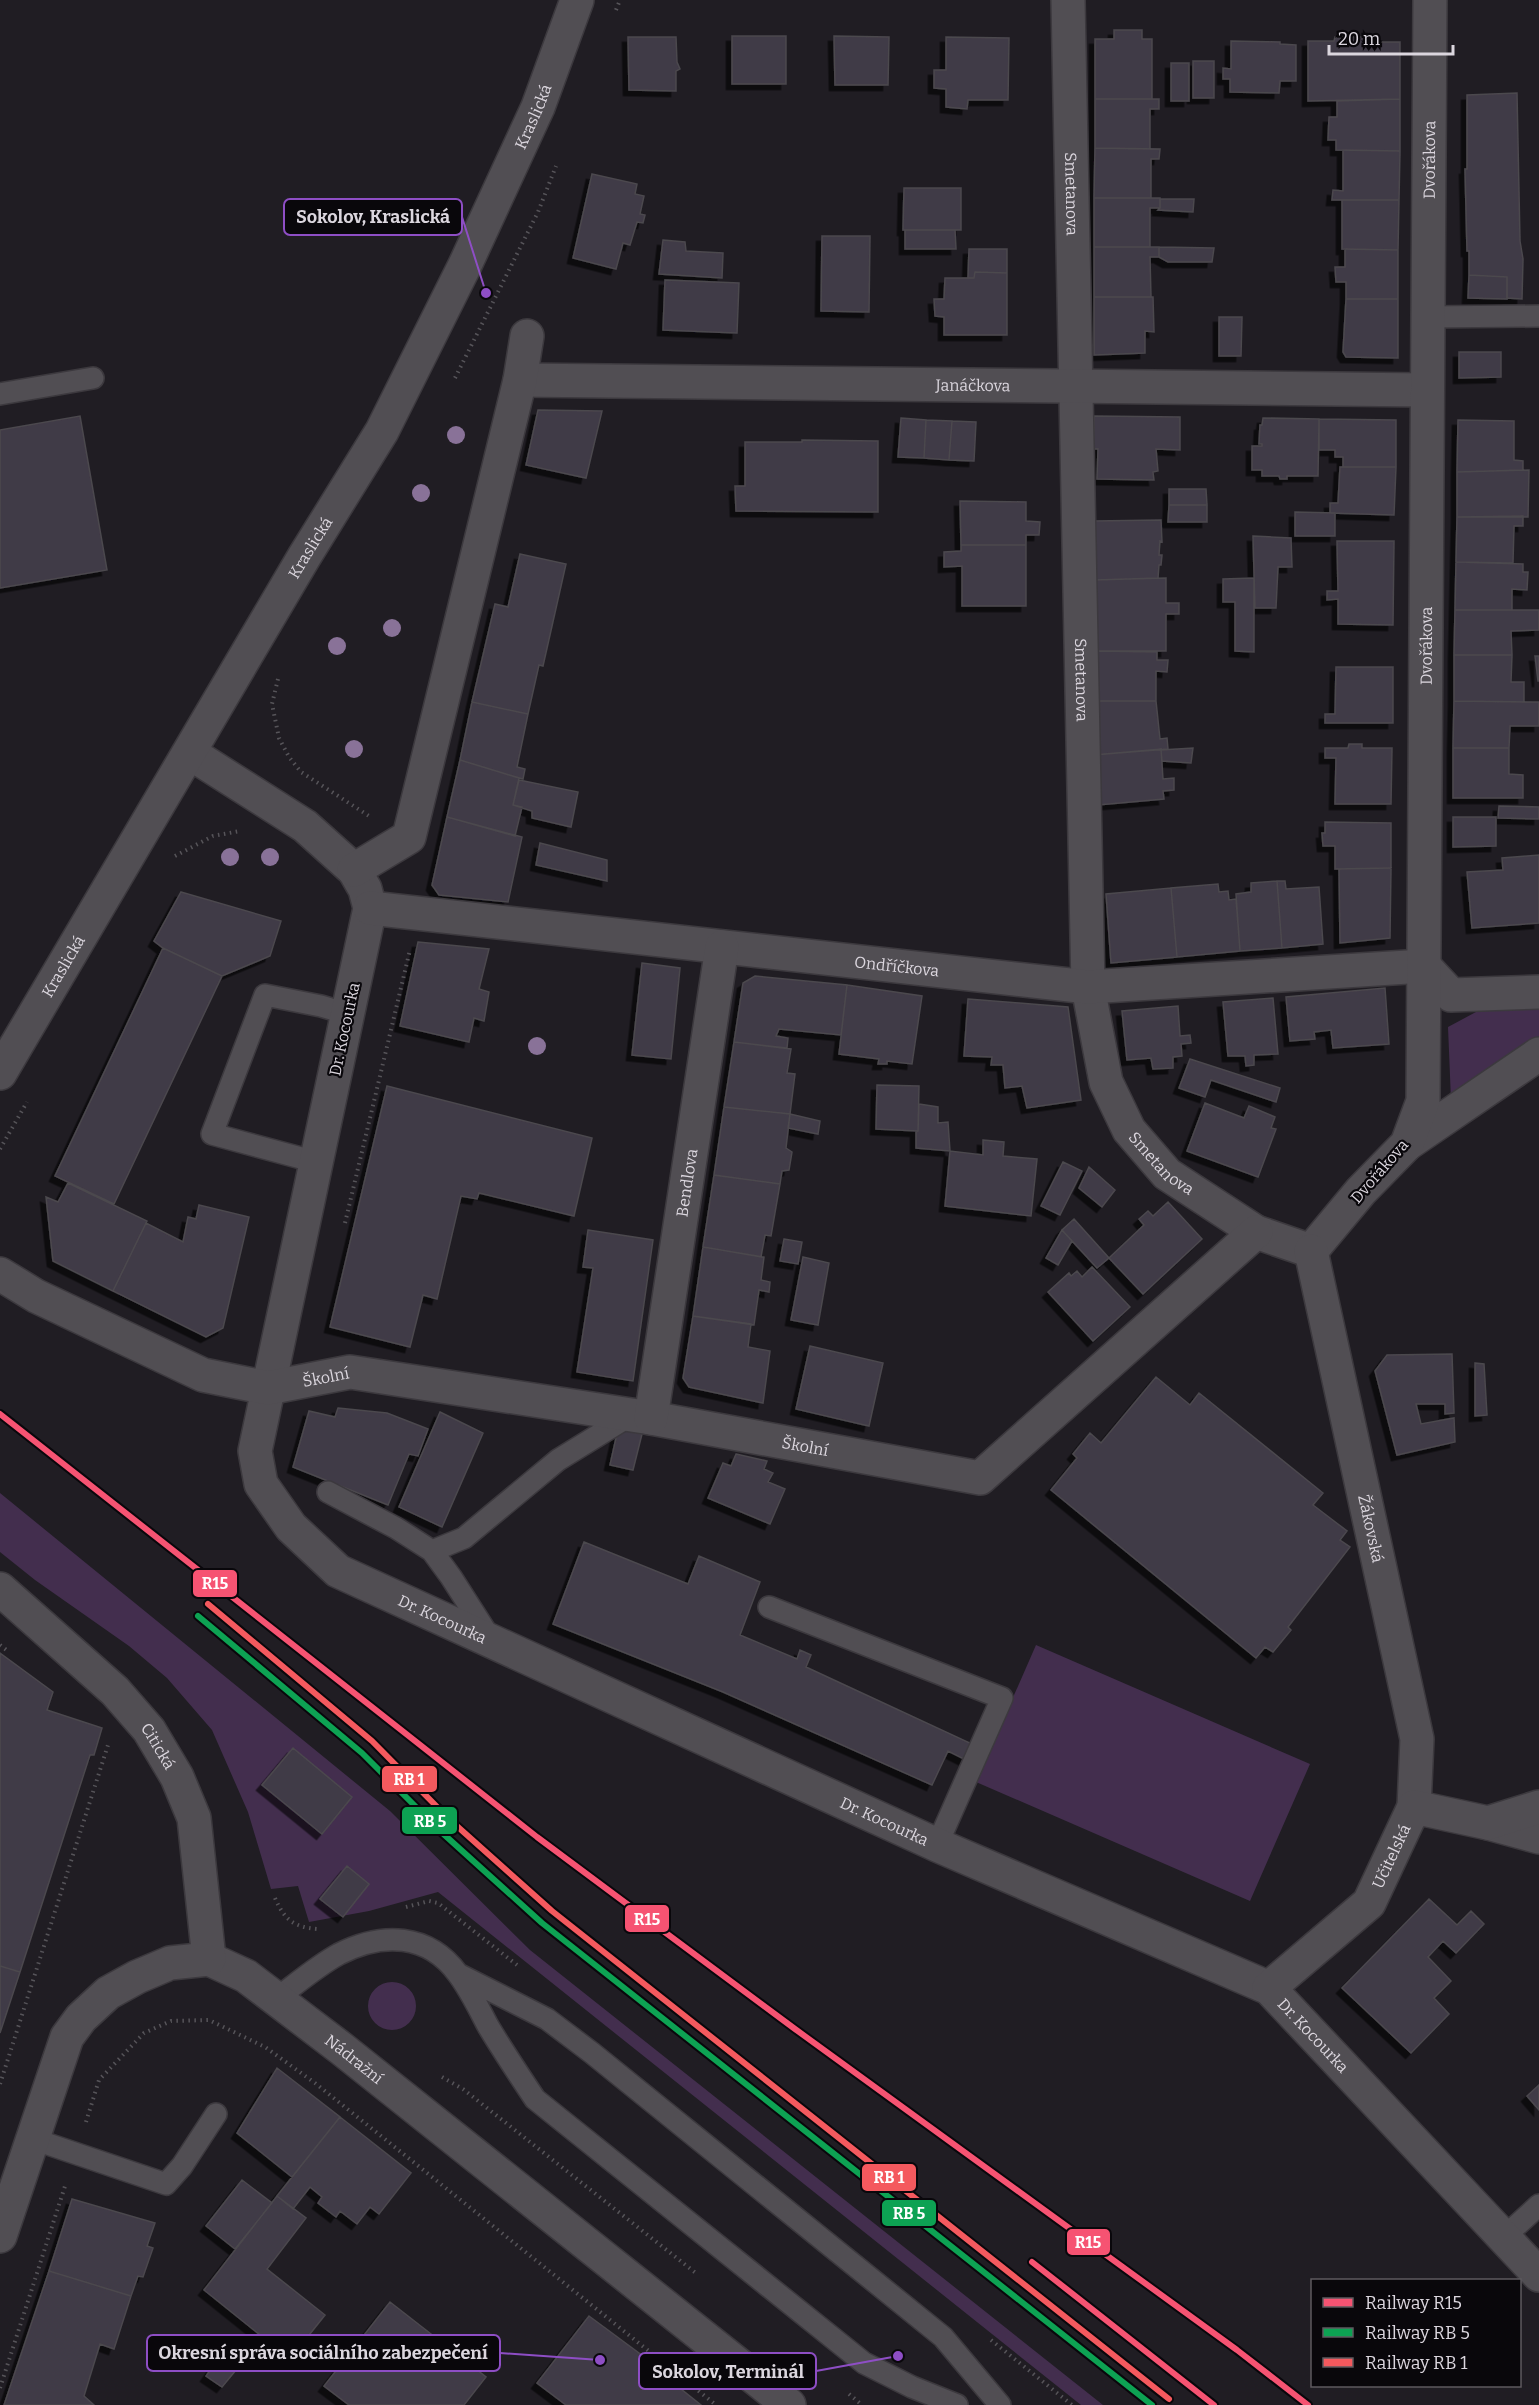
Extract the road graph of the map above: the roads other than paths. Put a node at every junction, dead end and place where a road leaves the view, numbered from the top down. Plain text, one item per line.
1 (577, 0) edge
2 (1068, 0) edge
3 (1430, 0) edge
4 (1539, 316) edge
5 (1427, 318) junction
6 (528, 336) dead end
7 (93, 378) dead end
8 (520, 380) junction
9 (1077, 387) junction
10 (1426, 390) junction
11 (0, 394) edge
12 (190, 753) junction
13 (354, 870) junction
14 (370, 908) junction
15 (722, 947) junction
16 (1424, 966) junction
17 (1088, 987) junction
18 (1539, 992) edge
19 (348, 1014) junction
20 (1539, 1054) edge
21 (0, 1073) edge
22 (1407, 1144) junction
23 (316, 1162) junction
24 (1256, 1232) junction
25 (1311, 1251) junction
26 (0, 1274) edge
27 (267, 1388) junction
28 (641, 1416) junction
29 (328, 1492) dead end
30 (432, 1551) junction
31 (0, 1590) edge
32 (769, 1607) dead end
33 (492, 1641) junction
34 (1414, 1807) junction
35 (1539, 1807) edge
36 (1488, 1823) junction
37 (1539, 1837) edge
38 (937, 1845) junction
39 (209, 1959) junction
40 (458, 1973) junction
41 (1269, 1988) junction
42 (276, 1999) junction
43 (216, 2114) dead end
44 (33, 2139) junction
45 (1539, 2205) edge
46 (0, 2236) edge
47 (1504, 2237) junction
48 (1539, 2275) edge
49 (789, 2405) edge
50 (957, 2405) edge
51 (1000, 2405) edge

1 - 12 street, Kraslická
2 - 9 street, Smetanova
3 - 5 street, Dvořákova
4 - 5 lane
5 - 10 street, Dvořákova
6 - 8 street
7 - 11 lane
8 - 9 street, Janáčkova
8 - 13 street
9 - 10 street, Janáčkova
9 - 17 street, Smetanova
10 - 16 street, Dvořákova
12 - 13 street
12 - 21 street, Kraslická
13 - 14 street
14 - 15 street, Ondříčkova
14 - 19 street, Dr. Kocourka
15 - 17 street, Ondříčkova
15 - 28 street, Bendlova
16 - 17 street, Ondříčkova
16 - 18 street
16 - 22 street, Dvořákova
17 - 24 street, Smetanova
19 - 23 street, Dr. Kocourka
19 - 23 lane
20 - 22 street
22 - 25 street, Dvořákova
23 - 27 street, Dr. Kocourka
24 - 25 street, Smetanova
24 - 28 street, Školní
25 - 34 street, Žákovská
26 - 27 street
27 - 28 street, Školní
27 - 33 street, Dr. Kocourka
28 - 30 lane
29 - 30 lane
30 - 33 lane
31 - 39 street, Citická
32 - 38 lane
33 - 38 street, Dr. Kocourka
34 - 36 street, Učitelská
34 - 41 street, Učitelská
35 - 36 street, Učitelská
36 - 37 street
38 - 41 street, Dr. Kocourka
39 - 42 street, Nádražní
39 - 44 street
40 - 42 lane
40 - 50 lane
40 - 51 lane
41 - 47 street, Dr. Kocourka
42 - 49 street, Nádražní
43 - 44 lane
44 - 46 street
45 - 47 lane
47 - 48 street, Dr. Kocourka

